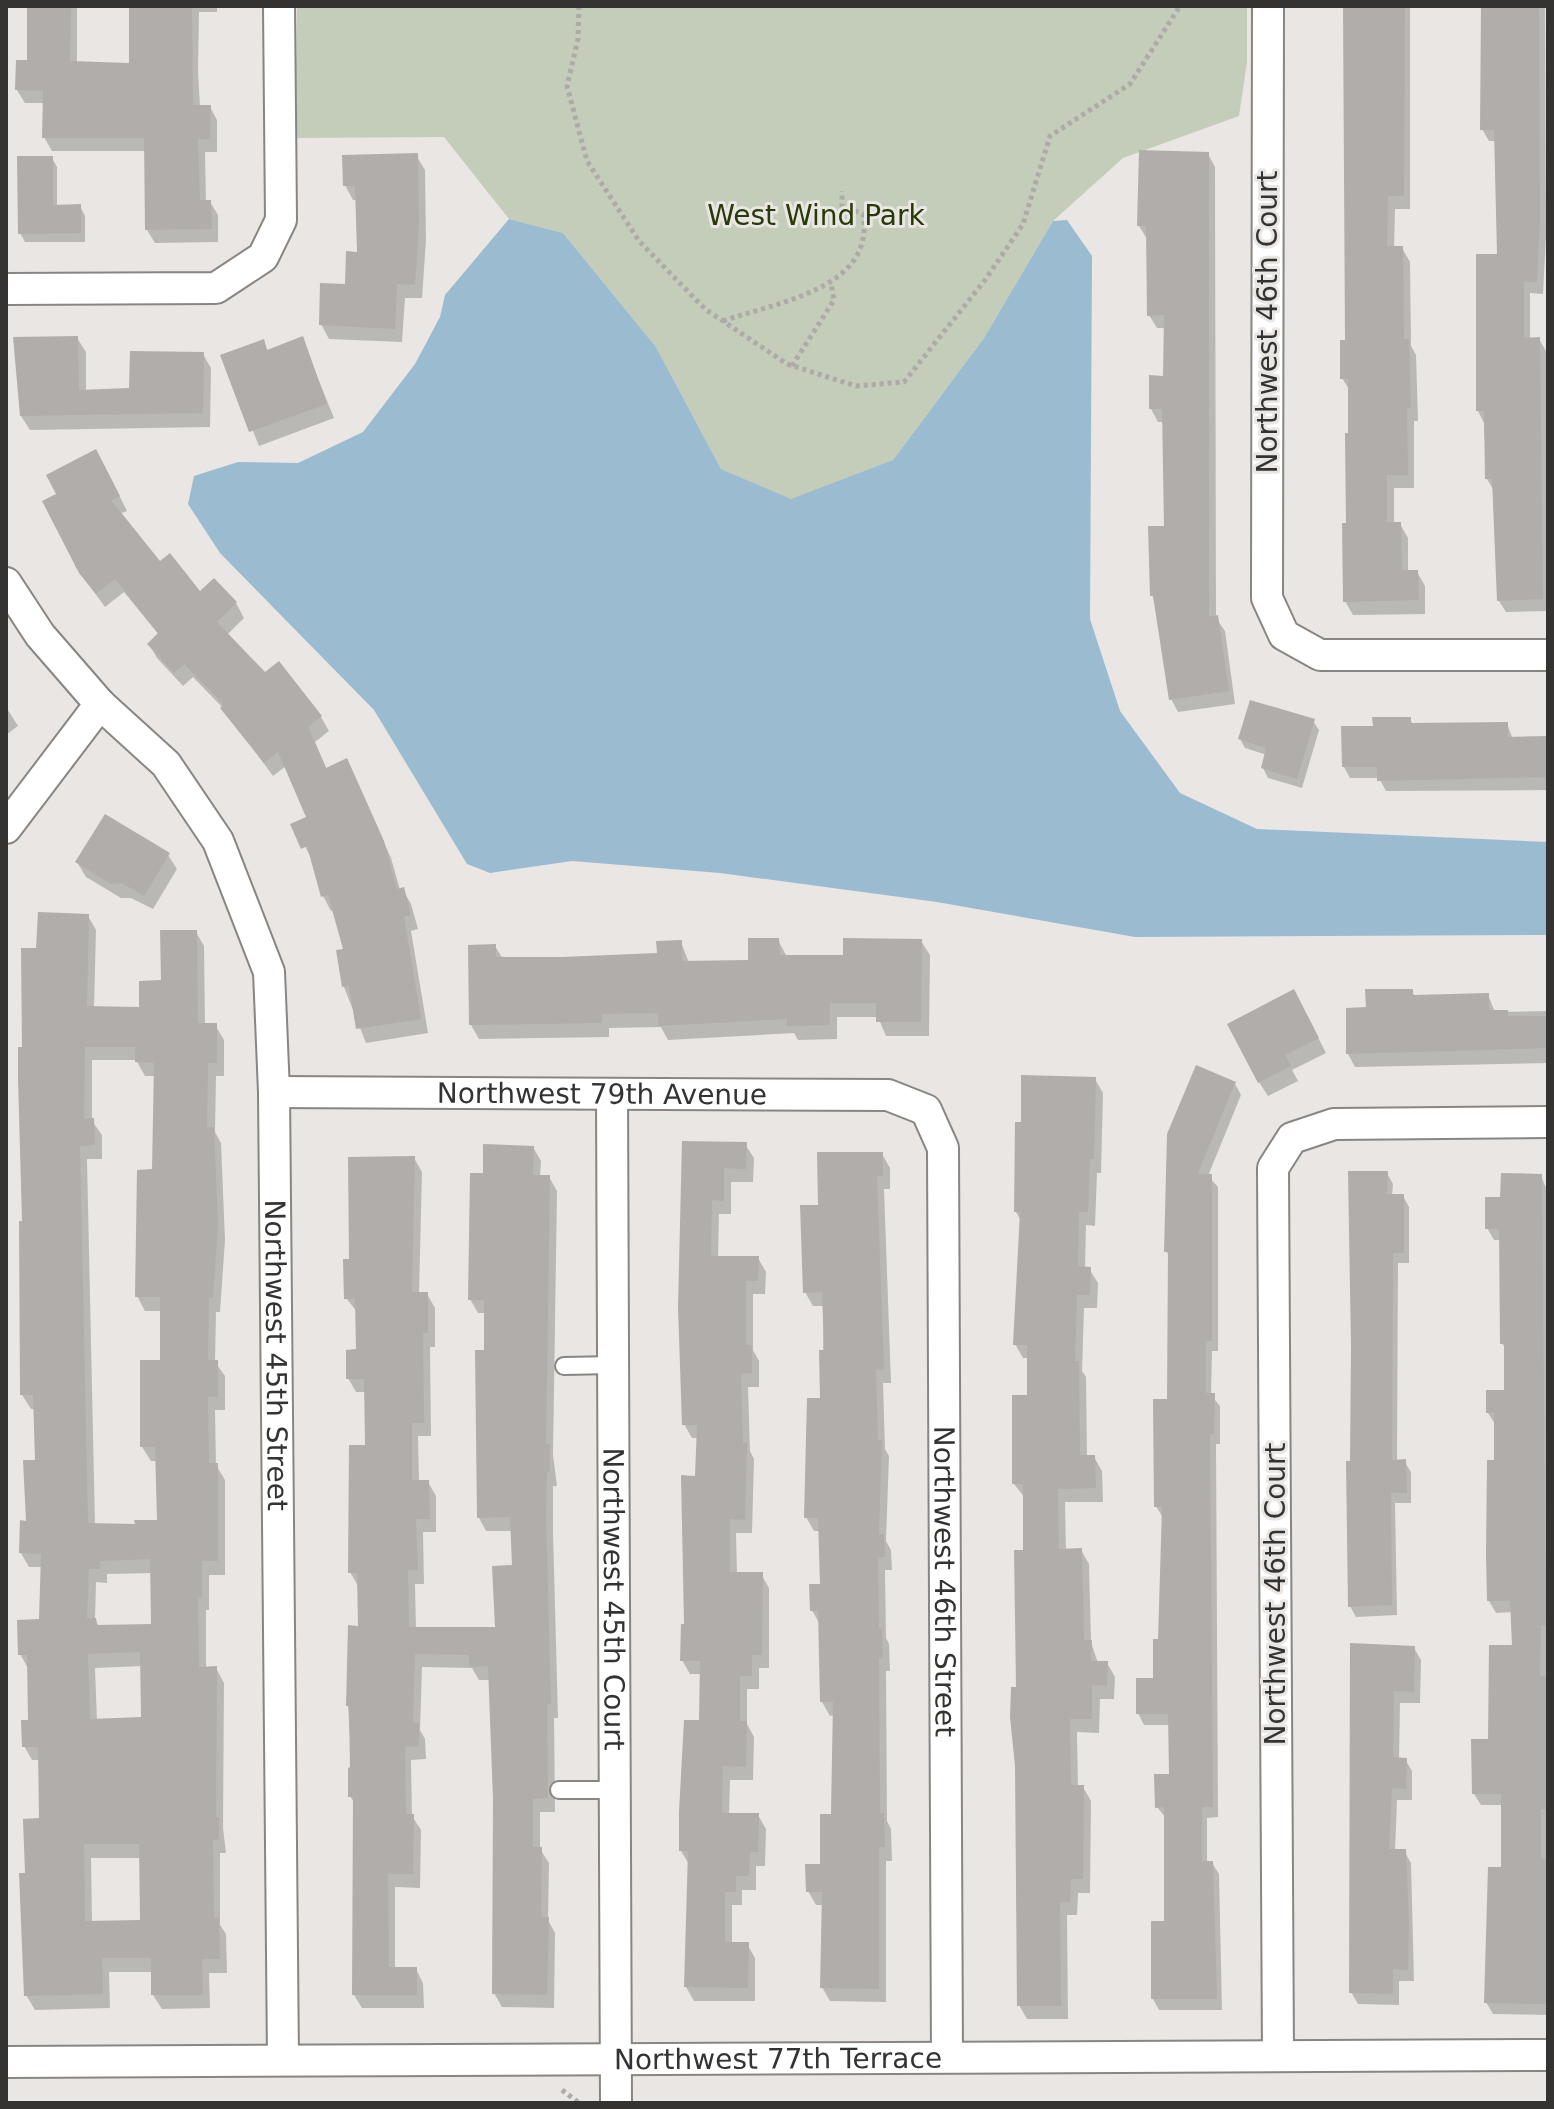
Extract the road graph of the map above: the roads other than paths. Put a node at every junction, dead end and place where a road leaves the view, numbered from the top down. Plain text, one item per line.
1 (279, 6) edge
2 (1268, 6) edge
3 (6, 289) edge
4 (6, 583) edge
5 (1548, 655) edge
6 (100, 704) junction
7 (6, 828) edge
8 (274, 1092) junction
9 (612, 1095) junction
10 (926, 1110) joint
11 (1548, 1122) edge
12 (613, 1365) junction
13 (564, 1366) dead end
14 (559, 1790) dead end
15 (615, 1790) junction
16 (1278, 2055) junction
17 (1548, 2055) edge
18 (947, 2057) junction
19 (616, 2059) junction
20 (283, 2060) junction
21 (6, 2062) edge
22 (616, 2103) edge

1 - 3 street
2 - 5 street, Northwest 46th Court
4 - 6 street, Northwest 45th Street
6 - 7 street
6 - 8 street, Northwest 45th Street
8 - 9 street, Northwest 79th Avenue
8 - 20 street, Northwest 45th Street
9 - 10 street, Northwest 79th Avenue
9 - 12 street, Northwest 45th Court
10 - 18 street, Northwest 46th Street
11 - 16 street, Northwest 46th Court
12 - 13 lane
12 - 15 street, Northwest 45th Court
14 - 15 lane
15 - 19 street, Northwest 45th Court
16 - 17 street, Northwest 77th Terrace
16 - 18 street, Northwest 77th Terrace
18 - 19 street, Northwest 77th Terrace
19 - 20 street, Northwest 77th Terrace
19 - 22 street, Northwest 45th Court
20 - 21 street, Northwest 77th Terrace

